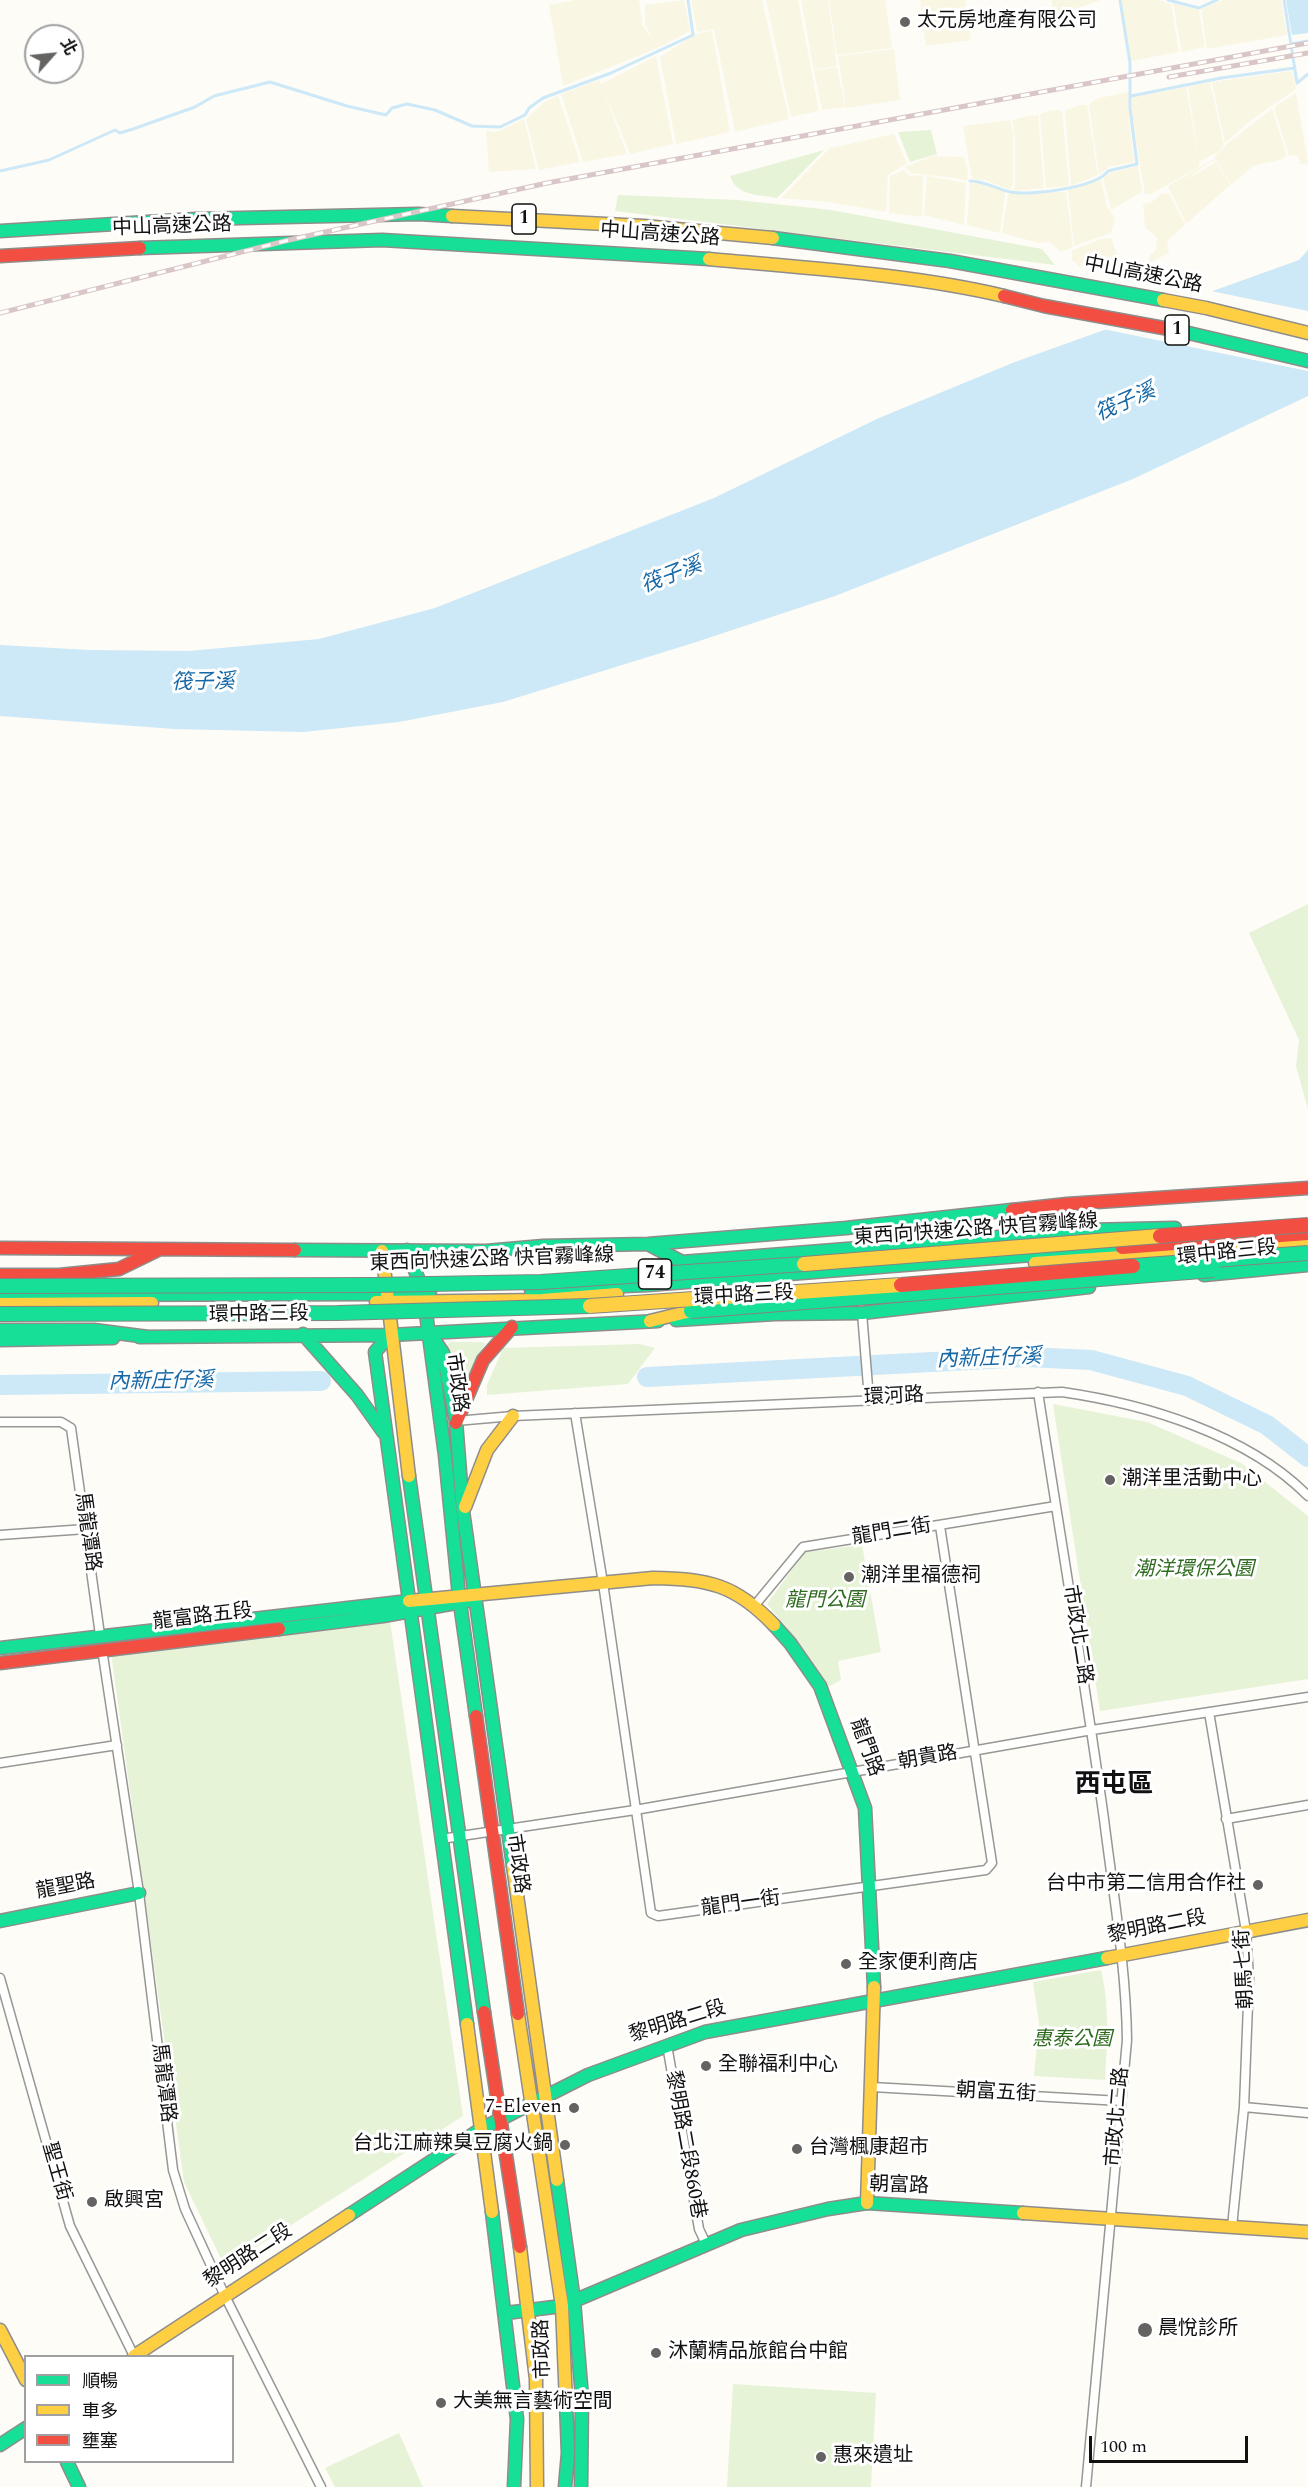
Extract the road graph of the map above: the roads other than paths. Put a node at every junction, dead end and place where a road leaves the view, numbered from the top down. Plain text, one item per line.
1 (0, 231) edge
2 (0, 256) edge
3 (1308, 333) edge
4 (1308, 361) edge
5 (1308, 1188) edge
6 (1306, 1229) edge
7 (648, 1244) junction
8 (1308, 1244) edge
9 (0, 1248) edge
10 (158, 1250) junction
11 (407, 1250) junction
12 (382, 1251) junction
13 (1302, 1253) edge
14 (1035, 1263) junction
15 (1308, 1265) edge
16 (0, 1275) edge
17 (0, 1286) edge
18 (1036, 1293) junction
19 (0, 1295) edge
20 (424, 1297) junction
21 (386, 1298) junction
22 (0, 1304) edge
23 (862, 1313) junction
24 (0, 1314) edge
25 (650, 1321) junction
26 (512, 1327) junction
27 (0, 1330) edge
28 (429, 1332) junction
29 (303, 1334) junction
30 (390, 1335) junction
31 (148, 1337) junction
32 (0, 1340) edge
33 (1038, 1392) junction
34 (869, 1399) junction
35 (574, 1413) junction
36 (513, 1416) junction
37 (456, 1421) junction
38 (0, 1422) edge
39 (386, 1435) junction
40 (445, 1455) junction
41 (1308, 1496) edge
42 (1056, 1506) junction
43 (463, 1511) junction
44 (940, 1526) junction
45 (86, 1528) junction
46 (0, 1535) edge
47 (603, 1583) junction
48 (479, 1596) junction
49 (459, 1600) junction
50 (428, 1604) junction
51 (755, 1605) junction
52 (409, 1606) junction
53 (101, 1642) junction
54 (0, 1648) edge
55 (0, 1663) edge
56 (1308, 1697) edge
57 (1209, 1712) junction
58 (1092, 1730) junction
59 (117, 1745) junction
60 (975, 1750) junction
61 (0, 1763) edge
62 (854, 1772) junction
63 (1308, 1805) edge
64 (635, 1810) junction
65 (1226, 1819) junction
66 (507, 1828) junction
67 (491, 1830) junction
68 (460, 1835) junction
69 (441, 1839) junction
70 (869, 1887) junction
71 (139, 1893) junction
72 (1308, 1920) edge
73 (0, 1921) edge
74 (1245, 1931) junction
75 (1122, 1955) junction
76 (0, 1978) edge
77 (875, 2002) junction
78 (667, 2045) junction
79 (872, 2087) junction
80 (543, 2096) junction
81 (1121, 2101) junction
82 (530, 2103) junction
83 (1244, 2107) junction
84 (1308, 2113) edge
85 (500, 2120) junction
86 (481, 2129) junction
87 (867, 2203) junction
88 (1110, 2219) junction
89 (1232, 2227) junction
90 (1308, 2232) edge
91 (706, 2244) junction
92 (225, 2296) junction
93 (568, 2304) junction
94 (529, 2312) junction
95 (506, 2313) junction
96 (0, 2330) edge
97 (134, 2355) edge
98 (136, 2355) edge
99 (24, 2376) edge
100 (24, 2429) edge
101 (0, 2445) edge
102 (68, 2463) edge
103 (80, 2487) edge
104 (321, 2487) edge
105 (514, 2487) edge
106 (537, 2487) edge
107 (565, 2487) edge
108 (581, 2487) edge
109 (1086, 2487) edge

1 - 3 main road, 中山高速公路 / 1
2 - 4 main road, 中山高速公路 / 1
5 - 7 main road
6 - 7 main road, bridge
6 - 17 main road, 東西向快速公路 快官霧峰線 / 74, bridge
6 - 20 main road, 環中路三段
7 - 11 main road
8 - 14 main road, 環中路三段
9 - 10 main road
10 - 12 main road
10 - 16 main road
11 - 12 main road
11 - 20 main road, 市政路
12 - 21 main road, 市政路
13 - 24 main road, 74, bridge
13 - 25 main road, bridge
14 - 18 main road
14 - 20 main road, 環中路三段
15 - 18 main road, 環中路三段
18 - 23 main road, 環中路三段
19 - 21 main road, 環中路三段
20 - 21 main road, 環中路三段
20 - 28 main road, 市政路
21 - 22 main road, 環中路三段
21 - 30 main road, 市政路
23 - 25 main road, 環中路三段
23 - 34 street
25 - 26 main road, 環中路三段
26 - 28 main road, 環中路三段
26 - 37 main road
27 - 31 main road
28 - 30 main road, 環中路三段
28 - 37 main road, 市政路
28 - 40 main road, 市政路
29 - 30 main road, 環中路三段
29 - 31 main road, 環中路三段
29 - 39 main road
30 - 39 main road, 市政路
30 - 50 main road, 市政路
31 - 32 main road, 環中路三段
33 - 34 street, 環河路
33 - 41 street, 環河路
33 - 42 street, 市政北二路
34 - 35 street, 環河路
35 - 36 street, 環河路
35 - 47 street, 龍門一街
36 - 37 street, 環河路
36 - 43 main road
37 - 40 main road
37 - 43 main road, 市政路
38 - 45 street, 馬龍潭路
39 - 52 main road, 市政路
40 - 49 main road, 市政路
42 - 44 street, 龍門二街
42 - 58 street, 市政北二路
43 - 48 main road, 市政路
44 - 51 street, 龍門二街
44 - 60 street, 龍門一街
45 - 46 street
45 - 53 street, 馬龍潭路
47 - 48 main road, 龍門路
47 - 51 main road, 龍門路
47 - 64 street, 龍門一街
48 - 49 main road, 龍門路
48 - 66 main road, 市政路
49 - 50 main road, 龍門路
49 - 67 main road, 市政路
50 - 52 main road, 龍門路
50 - 68 main road, 市政路
51 - 62 main road, 龍門路
52 - 53 main road, 龍富路五段
52 - 69 main road, 市政路
53 - 54 main road, 龍富路五段
53 - 55 main road, 龍富路五段
53 - 59 street, 馬龍潭路
56 - 57 street, 朝貴路
57 - 58 street, 朝貴路
57 - 65 street, 朝馬七街
58 - 60 street, 朝貴路
58 - 75 street, 市政北二路
59 - 61 street
59 - 71 street, 馬龍潭路
60 - 62 street, 朝貴路
60 - 70 street, 龍門一街
62 - 64 street, 朝貴路
62 - 70 main road, 龍門路
63 - 65 street
64 - 66 street, 朝貴路
64 - 70 street, 龍門一街
65 - 74 street, 朝馬七街
66 - 67 street, 朝貴路
66 - 80 main road, 市政路
67 - 68 street, 朝貴路
67 - 82 main road, 市政路
68 - 69 street, 朝貴路
68 - 85 main road, 市政路
69 - 86 main road, 市政路
70 - 77 main road, 龍門路
71 - 73 main road, 龍聖路
71 - 92 street, 馬龍潭路
72 - 74 main road, 黎明路二段
74 - 75 main road, 黎明路二段
74 - 83 street, 朝馬七街
75 - 77 main road, 黎明路二段
75 - 81 street, 市政北二路
76 - 97 street, 聖王街
77 - 78 main road, 黎明路二段
77 - 79 main road, 龍門路
78 - 80 main road, 黎明路二段
78 - 91 street, 黎明路二段860巷
79 - 81 street, 朝富五街
79 - 87 main road, 龍門路
80 - 82 main road, 黎明路二段
80 - 93 main road, 市政路
81 - 88 street, 市政北二路
82 - 85 main road, 黎明路二段
82 - 93 main road, 市政路
83 - 84 street
83 - 89 street, 朝馬七街
85 - 86 main road, 黎明路二段
85 - 94 main road, 市政路
86 - 92 main road, 黎明路二段
86 - 95 main road, 市政路
87 - 88 main road, 朝富路
87 - 91 main road, 朝富路
88 - 89 main road, 朝富路
88 - 109 street, 市政北二路
89 - 90 main road, 朝富路
91 - 93 main road, 朝富路
92 - 98 main road, 黎明路二段
92 - 104 street, 馬龍潭路
93 - 94 main road, 朝富路
93 - 107 main road, 市政路
93 - 108 main road, 市政路
94 - 95 main road, 朝富路
94 - 106 main road, 市政路
95 - 105 main road, 市政路
96 - 99 main road
100 - 101 main road
102 - 103 main road

